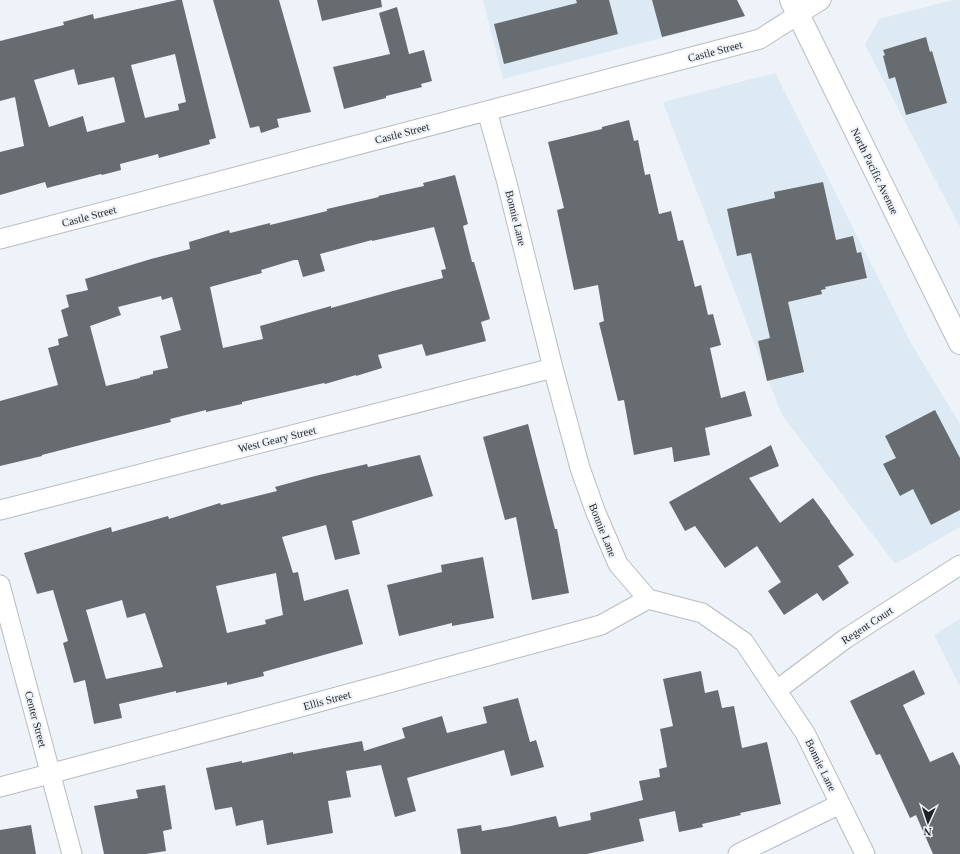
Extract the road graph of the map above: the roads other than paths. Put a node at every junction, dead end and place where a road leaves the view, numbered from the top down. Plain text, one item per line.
1 (821, 0) edge
2 (795, 7) edge
3 (487, 111) junction
4 (0, 239) edge
5 (960, 343) edge
6 (553, 368) junction
7 (0, 510) edge
8 (960, 565) edge
9 (0, 585) edge
10 (648, 600) junction
11 (777, 690) junction
12 (51, 774) junction
13 (0, 787) edge
14 (840, 804) junction
15 (72, 854) edge
16 (738, 854) edge
17 (865, 854) edge

1 - 2 street, Castle Street
2 - 3 street, Castle Street
2 - 5 street, North Pacific Avenue
3 - 4 street, Castle Street
3 - 6 street, Bonnie Lane
6 - 7 street, West Geary Street
6 - 10 street, Bonnie Lane
8 - 11 street, Regent Court
9 - 12 street, Center Street
10 - 11 street, Bonnie Lane
10 - 12 street, Ellis Street
11 - 14 street, Bonnie Lane
12 - 13 street, Ellis Street
12 - 15 street, Center Street
14 - 16 street
14 - 17 street, Bonnie Lane

